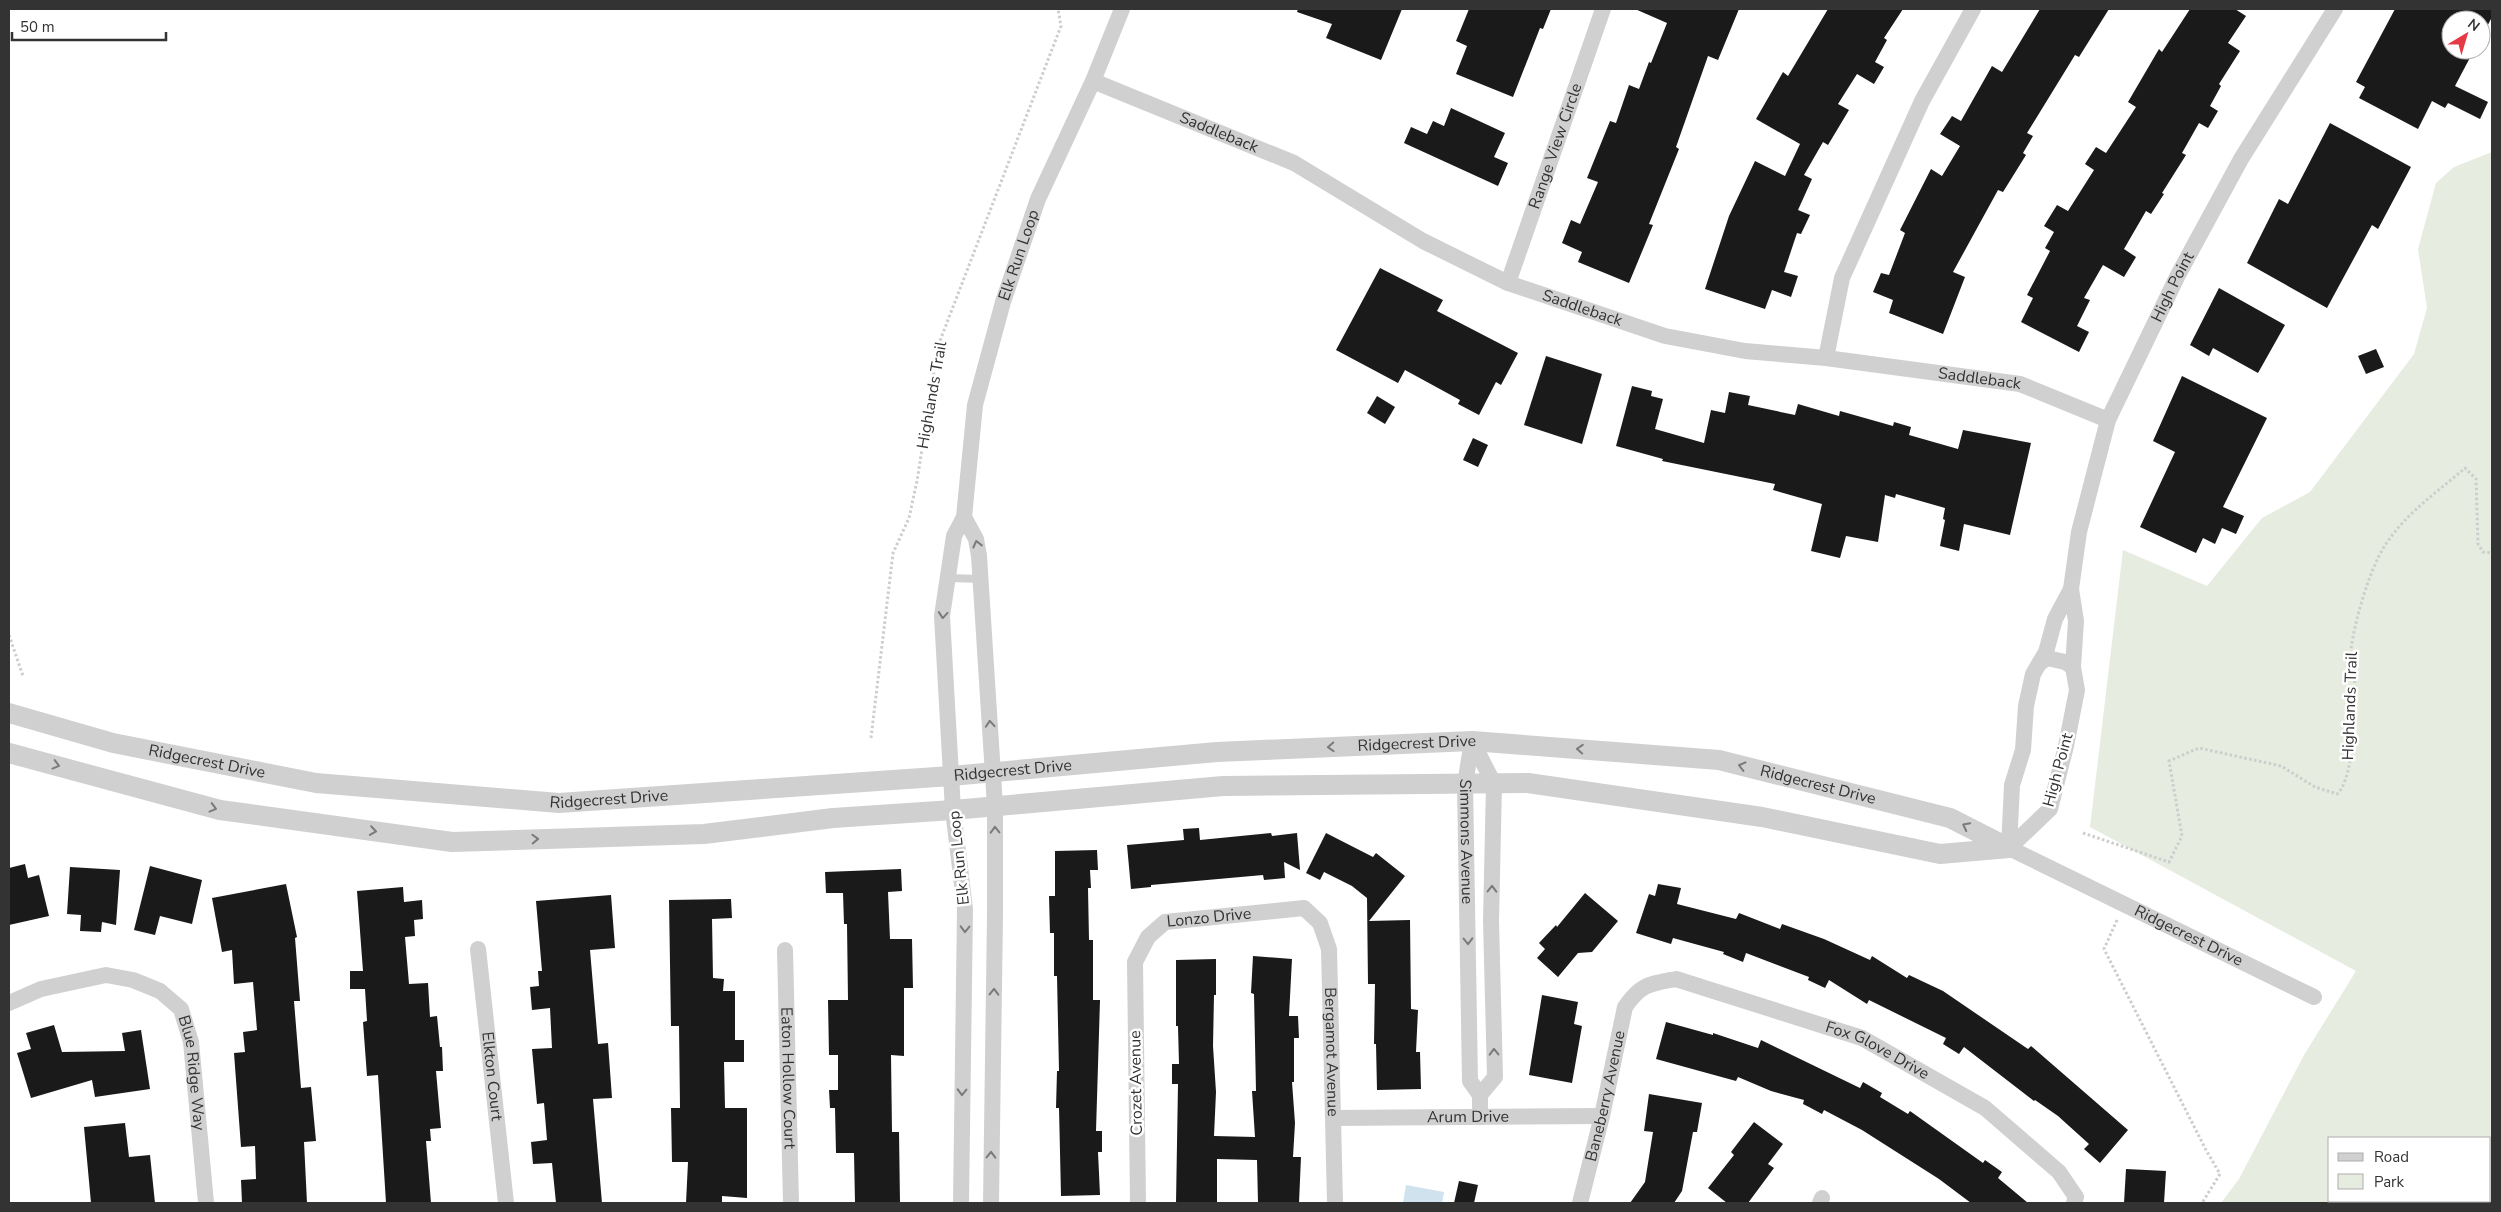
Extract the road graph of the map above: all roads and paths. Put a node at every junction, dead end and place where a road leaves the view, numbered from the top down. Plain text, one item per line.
1 (1058, 9) edge
2 (1122, 9) edge
3 (1602, 9) edge
4 (1973, 9) edge
5 (2335, 9) edge
6 (1093, 81) junction
7 (1508, 283) junction
8 (1826, 358) junction
9 (2108, 420) junction
10 (964, 517) junction
11 (2492, 553) edge
12 (948, 578) junction
13 (980, 579) junction
14 (2071, 589) junction
15 (9, 635) edge
16 (2040, 663) junction
17 (2073, 667) junction
18 (23, 676) dead end
19 (9, 713) edge
20 (871, 738) dead end
21 (1472, 741) junction
22 (9, 753) edge
23 (993, 772) junction
24 (951, 776) junction
25 (1465, 784) junction
26 (1494, 784) junction
27 (995, 806) junction
28 (953, 810) junction
29 (2083, 833) dead end
30 (2009, 848) junction
31 (2123, 906) junction
32 (1304, 908) joint
33 (478, 949) dead end
34 (785, 950) dead end
35 (1135, 962) joint
36 (1636, 992) joint
37 (2314, 997) dead end
38 (9, 1003) edge
39 (1480, 1095) junction
40 (1602, 1116) junction
41 (1480, 1117) junction
42 (1333, 1118) junction
43 (206, 1203) edge
44 (506, 1203) edge
45 (791, 1203) edge
46 (961, 1203) edge
47 (991, 1203) edge
48 (1138, 1203) edge
49 (1335, 1203) edge
50 (1580, 1203) edge
51 (2074, 1203) edge
52 (2202, 1203) edge

1 - 20 path, Highlands Trail
2 - 6 street, Elk Run Loop
3 - 7 street, Range View Circle
4 - 8 street
5 - 9 street, High Point
6 - 7 street, Saddleback
6 - 10 street, Elk Run Loop
7 - 8 street, Saddleback
8 - 9 street, Saddleback
9 - 14 street, High Point
10 - 12 street, Elk Run Loop
13 -> 10 street, Elk Run Loop
11 - 29 path, Highlands Trail
12 - 13 lane
12 -> 24 street, Elk Run Loop
23 -> 13 street, Elk Run Loop
14 - 16 street, High Point
14 - 17 street, High Point
15 - 18 path
16 - 17 street
16 - 30 street, High Point
17 - 30 street, High Point
19 - 24 street, Ridgecrest Drive
21 -> 23 street, Ridgecrest Drive
21 - 25 street, Simmons Avenue
21 - 26 street, Simmons Avenue
30 -> 21 street, Ridgecrest Drive
22 -> 28 street
23 - 24 street, Ridgecrest Drive
23 - 27 street, Elk Run Loop
24 - 28 street, Elk Run Loop
25 - 26 street
25 - 27 street
25 -> 39 street, Simmons Avenue
26 - 30 street
39 -> 26 street, Simmons Avenue
27 - 28 street
47 -> 27 street, Elk Run Loop
28 -> 46 street, Elk Run Loop
30 - 31 street, Ridgecrest Drive
31 - 37 street, Ridgecrest Drive
31 - 52 path
32 - 35 street, Lonzo Drive
32 - 42 street, Bergamot Avenue
33 - 44 street, Elkton Court
34 - 45 street, Eaton Hollow Court
35 - 48 street, Crozet Avenue
36 - 40 street, Baneberry Avenue
36 - 51 street, Fox Glove Drive
38 - 43 street, Blue Ridge Way
39 - 41 street, Simmons Avenue
40 - 41 street, Arum Drive
40 - 50 street, Baneberry Avenue
41 - 42 street, Arum Drive
42 - 49 street, Bergamot Avenue

